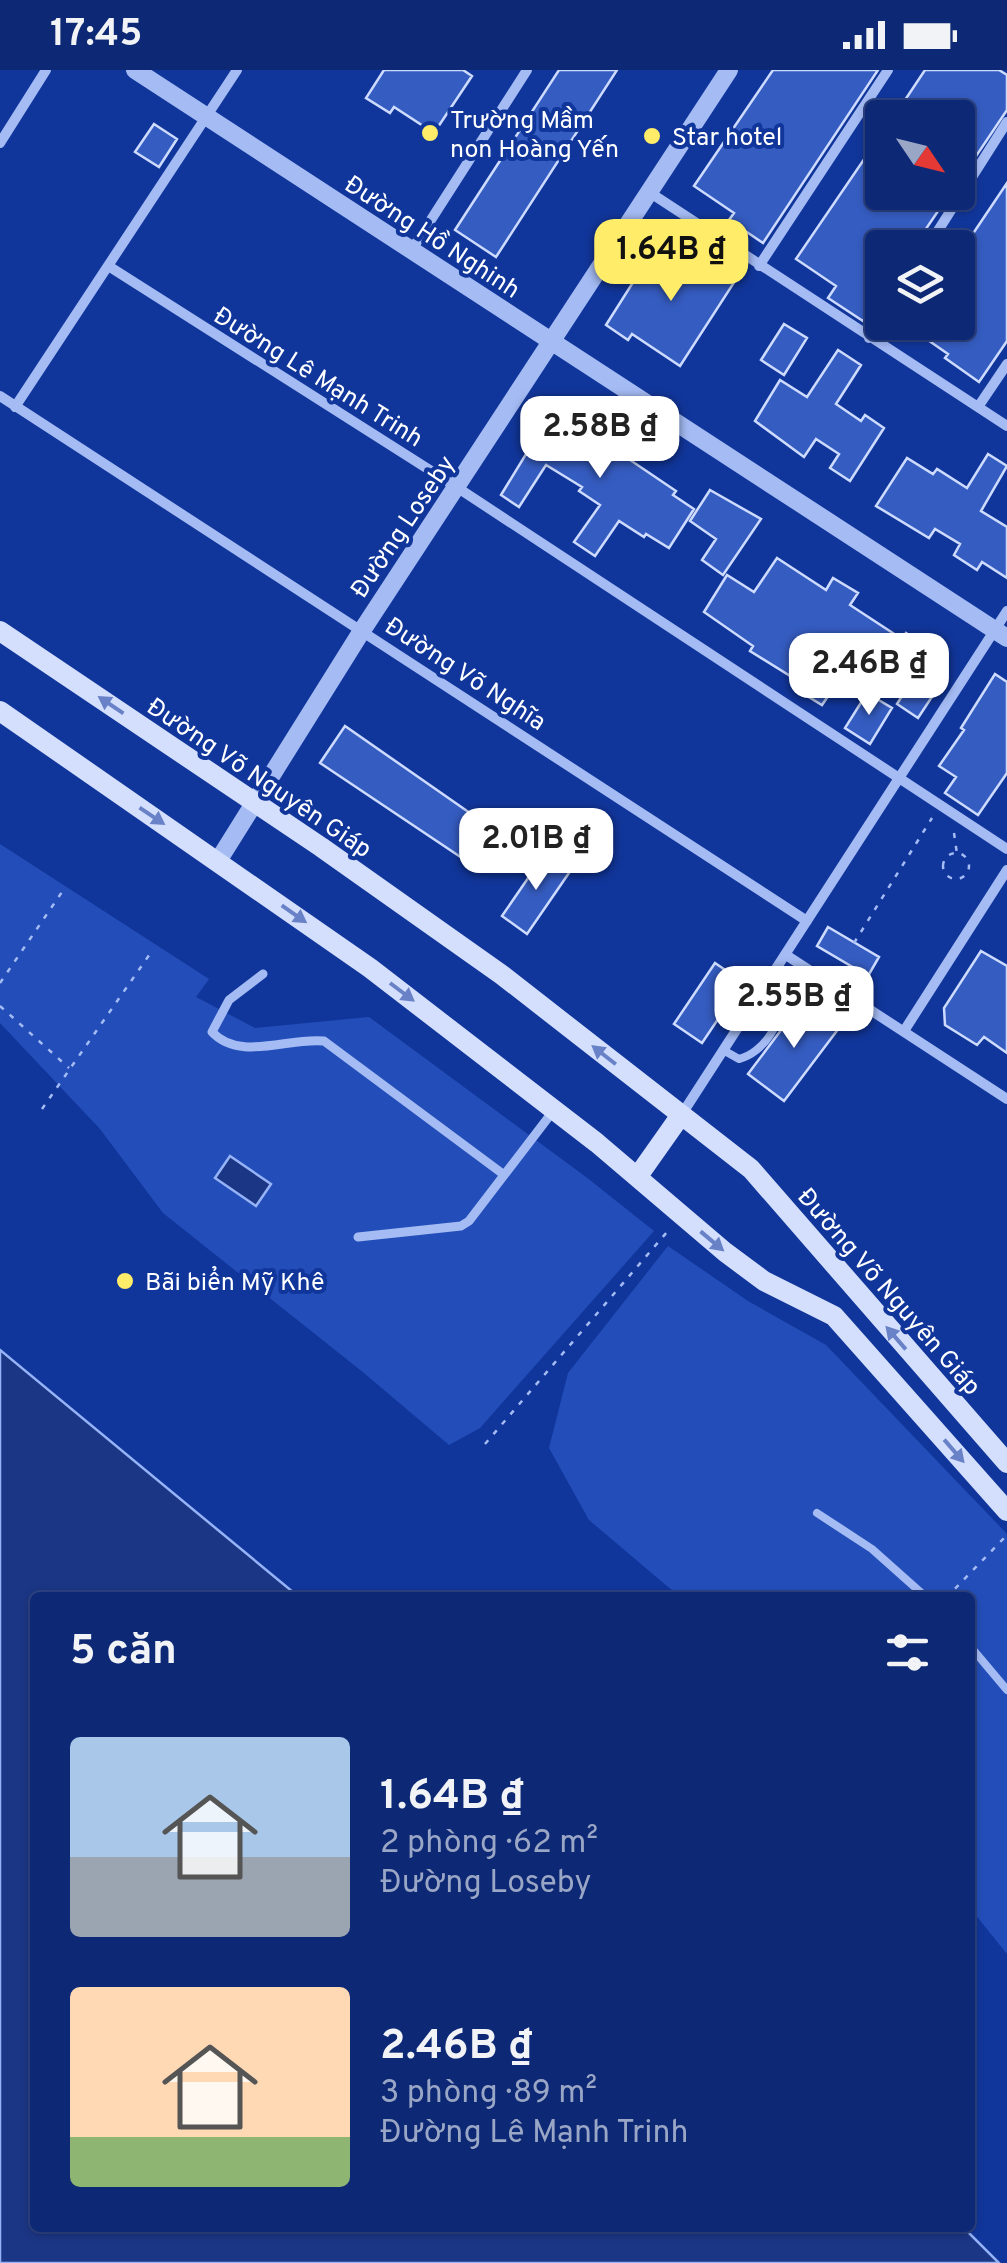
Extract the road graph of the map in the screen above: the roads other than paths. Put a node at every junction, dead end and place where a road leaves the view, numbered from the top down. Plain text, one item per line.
1 (46, 70) edge
2 (134, 70) edge
3 (238, 70) edge
4 (526, 70) edge
5 (729, 70) edge
6 (888, 70) edge
7 (206, 117) junction
8 (1007, 122) edge
9 (0, 143) edge
10 (649, 192) junction
11 (938, 230) edge
12 (411, 251) junction
13 (110, 266) junction
14 (760, 266) junction
15 (865, 335) edge
16 (873, 340) edge
17 (551, 344) junction
18 (1007, 364) edge
19 (0, 396) edge
20 (15, 406) junction
21 (978, 406) junction
22 (1007, 426) edge
23 (458, 488) junction
24 (1007, 611) edge
25 (363, 630) junction
26 (0, 631) edge
27 (1001, 634) edge
28 (0, 712) edge
29 (897, 778) junction
30 (255, 802) junction
31 (1007, 849) edge
32 (218, 861) junction
33 (1007, 870) edge
34 (808, 920) junction
35 (786, 955) junction
36 (263, 974) dead end
37 (764, 988) junction
38 (904, 1030) junction
39 (724, 1050) junction
40 (1007, 1098) edge
41 (554, 1110) junction
42 (681, 1115) junction
43 (503, 1174) junction
44 (638, 1176) junction
45 (358, 1238) dead end
46 (1007, 1463) edge
47 (1007, 1511) edge
48 (817, 1514) dead end
49 (920, 1592) edge
50 (975, 1652) edge
51 (1007, 1690) edge

1 - 9 street
2 - 7 street, Đường Hồ Nghinh
3 - 7 street
4 - 12 street
5 - 10 street, Đường Loseby
6 - 14 street
7 - 12 street, Đường Hồ Nghinh
7 - 13 street
8 - 11 street
10 - 14 street
10 - 17 street, Đường Loseby
12 - 17 street, Đường Hồ Nghinh
13 - 20 street
13 - 23 street, Đường Lê Mạnh Trinh
14 - 15 street
16 - 21 street
17 - 23 street, Đường Loseby
17 - 27 street, Đường Hồ Nghinh
18 - 21 street
19 - 20 street, Đường Võ Nghĩa
20 - 25 street, Đường Võ Nghĩa
21 - 22 street
23 - 25 street, Đường Loseby
23 - 29 street, Đường Lê Mạnh Trinh
24 - 27 street
25 - 30 street, Đường Loseby
25 - 34 street, Đường Võ Nghĩa
30 -> 26 main road, Đường Võ Nguyên Giáp
27 - 29 street
28 -> 32 main road
29 - 31 street, Đường Lê Mạnh Trinh
29 - 34 street
30 - 32 street, Đường Loseby
42 -> 30 main road, Đường Võ Nguyên Giáp
32 -> 41 main road
33 - 38 street
34 - 35 street
35 - 37 street
35 - 38 street
36 - 43 street
37 - 39 street
37 - 39 lane
38 - 40 street
39 - 42 street
41 - 43 street
41 - 44 main road
42 - 44 main road
46 -> 42 main road, Đường Võ Nguyên Giáp
43 - 45 street
44 -> 47 main road
48 - 49 lane
50 - 51 lane

